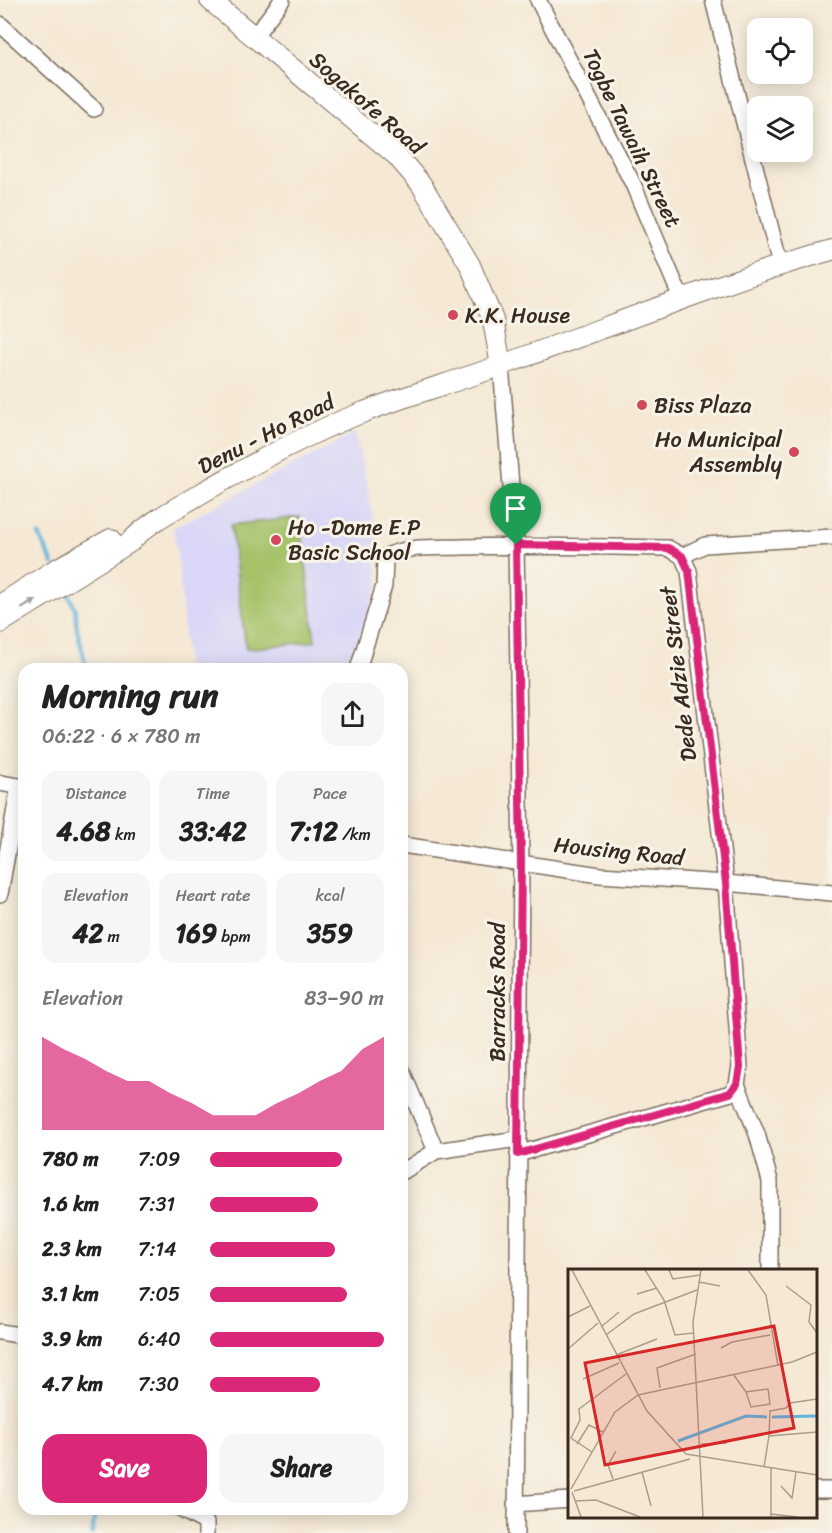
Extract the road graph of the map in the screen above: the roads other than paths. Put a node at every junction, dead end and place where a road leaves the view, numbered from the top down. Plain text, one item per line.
1 (210, 0) edge
2 (282, 0) edge
3 (538, 0) edge
4 (713, 0) edge
5 (0, 24) edge
6 (254, 37) junction
7 (94, 110) dead end
8 (832, 250) edge
9 (780, 265) junction
10 (681, 298) junction
11 (501, 366) junction
12 (832, 537) edge
13 (516, 545) junction
14 (682, 556) junction
15 (59, 577) junction
16 (0, 605) edge
17 (0, 623) edge
18 (360, 663) edge
19 (0, 783) edge
20 (18, 786) edge
21 (18, 801) edge
22 (408, 846) edge
23 (521, 862) junction
24 (726, 883) junction
25 (832, 893) edge
26 (0, 894) edge
27 (737, 1084) junction
28 (408, 1085) edge
29 (518, 1147) junction
30 (436, 1151) junction
31 (408, 1168) edge
32 (770, 1269) edge
33 (0, 1332) edge
34 (18, 1335) edge
35 (568, 1500) edge
36 (515, 1504) junction
37 (191, 1515) edge
38 (206, 1533) edge
39 (516, 1533) edge

1 - 6 main road, Sogakofe Road
2 - 6 street
3 - 10 street, Togbe Tawaih Street
4 - 9 street
5 - 7 street
6 - 11 main road, Sogakofe Road
8 - 9 main road, Denu - Ho Road
9 - 10 main road, Denu - Ho Road
10 - 11 main road, Denu - Ho Road
11 - 13 street, Barracks Road
11 - 15 main road, Denu - Ho Road
12 - 14 street
13 - 14 street, Dede Adzie Street
13 - 18 street, Dede Adzie Street
13 - 23 street, Barracks Road
14 - 24 street, Dede Adzie Street
15 - 16 main road, Denu - Ho Road
17 -> 15 main road, Denu - Ho Road
19 - 20 street
21 - 26 street
22 - 23 street, Housing Road
23 - 24 street, Housing Road
23 - 29 street, Barracks Road
24 - 25 street, Housing Road
24 - 27 street, Dede Adzie Street
27 - 29 street
27 - 32 street
28 - 30 street
29 - 30 street
29 - 36 street, Barracks Road
30 - 31 street
33 - 34 street
35 - 36 street
36 - 39 street, Barracks Road
37 - 38 street

